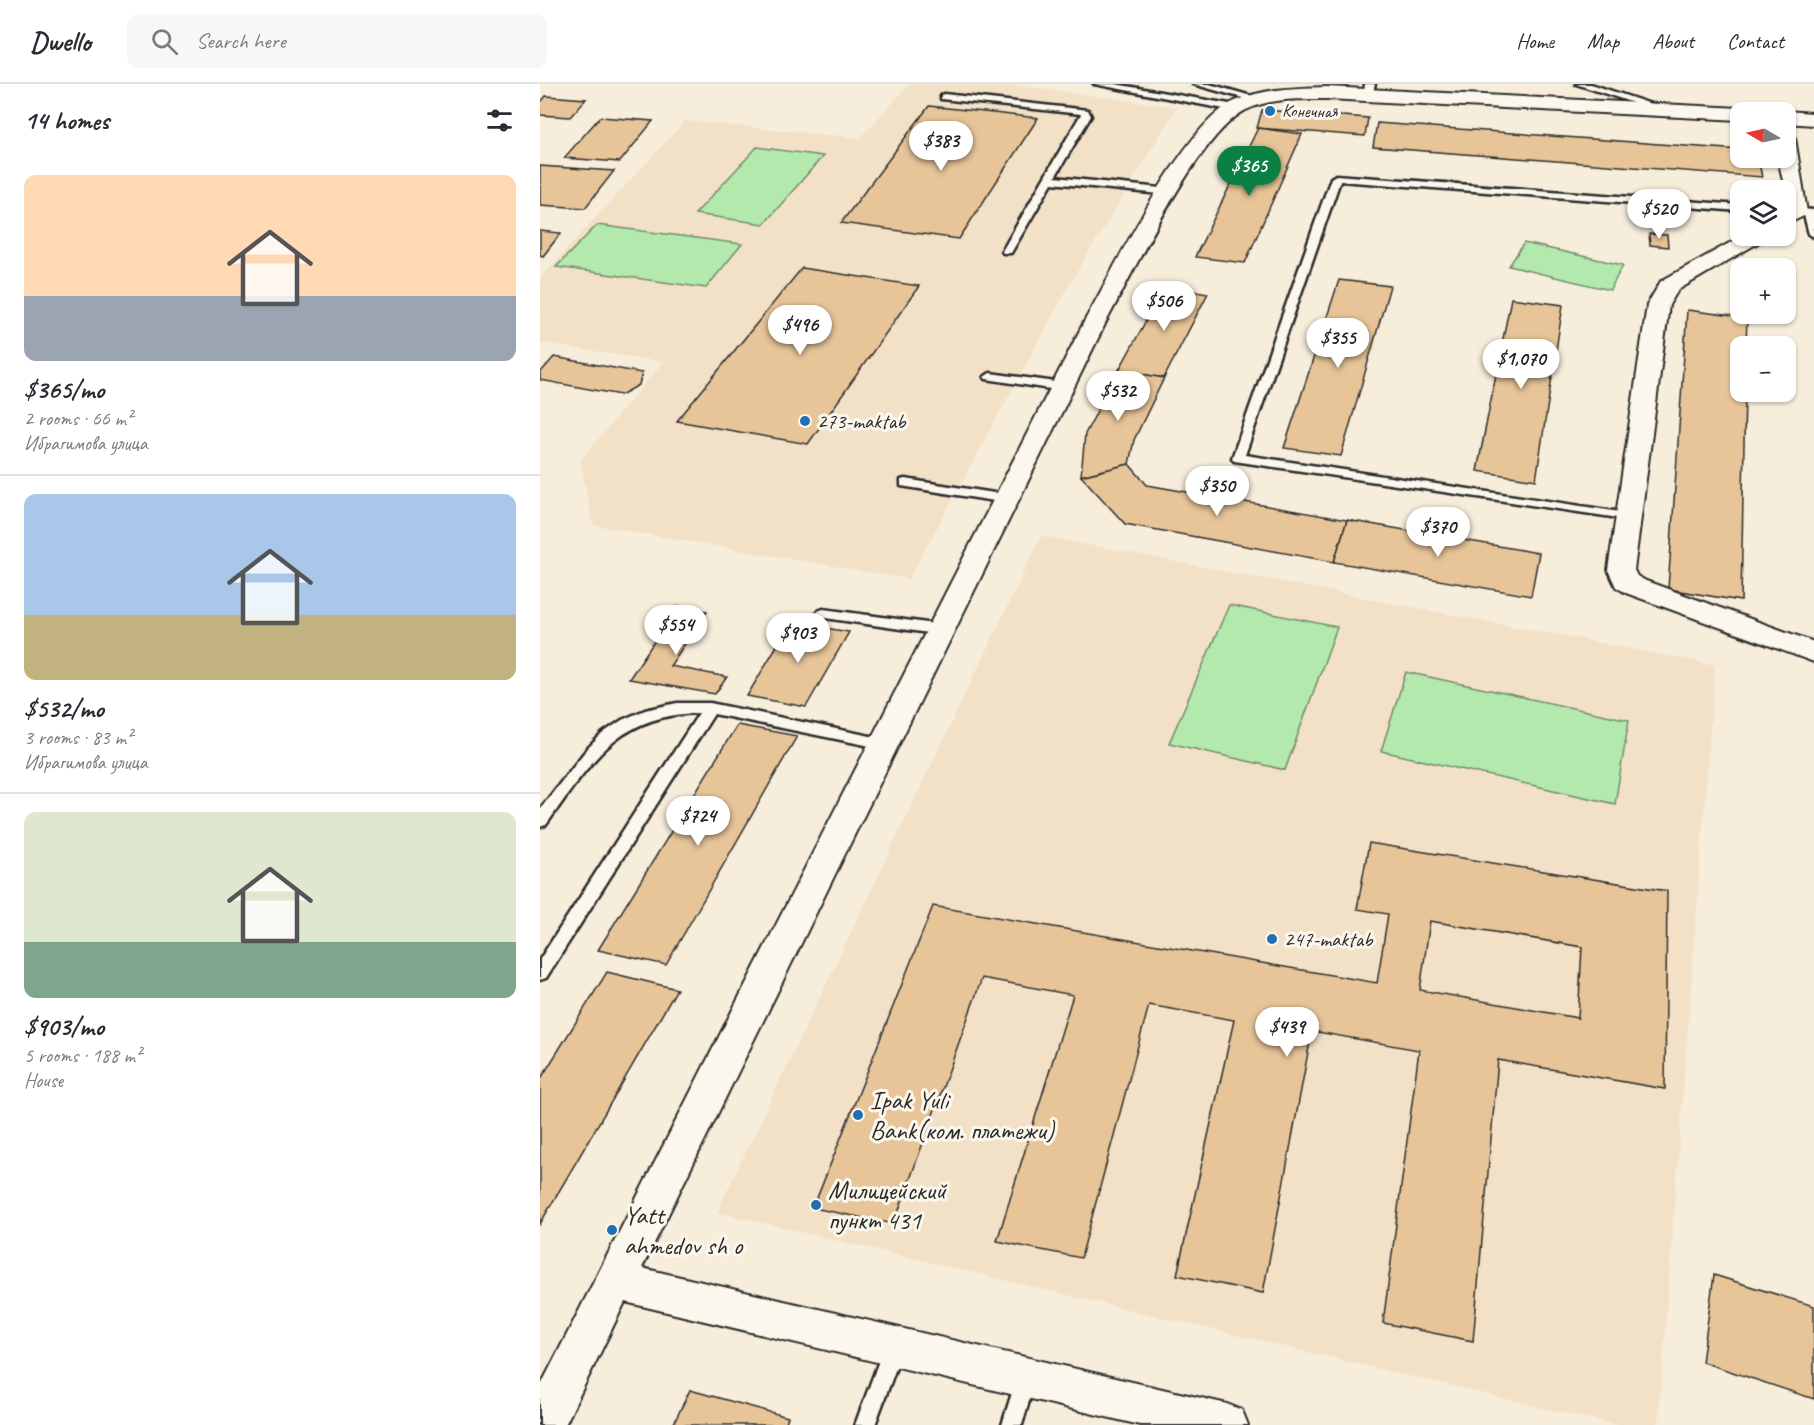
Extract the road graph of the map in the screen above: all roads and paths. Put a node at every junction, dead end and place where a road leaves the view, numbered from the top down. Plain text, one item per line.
1 (1099, 84) edge
2 (1198, 84) edge
3 (1581, 84) edge
4 (1369, 89) edge
5 (944, 97) dead end
6 (1257, 99) junction
7 (1661, 109) junction
8 (1730, 113) edge
9 (1227, 114) junction
10 (1796, 118) edge
11 (1814, 119) edge
12 (1790, 168) edge
13 (1050, 180) junction
14 (1170, 192) junction
15 (1730, 207) edge
16 (1798, 214) edge
17 (1814, 234) edge
18 (1739, 246) edge
19 (1007, 251) dead end
20 (990, 377) dead end
21 (1063, 387) junction
22 (905, 483) dead end
23 (1007, 500) junction
24 (1627, 517) junction
25 (823, 614) dead end
26 (942, 630) junction
27 (1813, 644) edge
28 (711, 708) junction
29 (885, 744) junction
30 (540, 821) edge
31 (540, 974) edge
32 (616, 1281) junction
33 (894, 1346) junction
34 (1026, 1377) junction
35 (542, 1423) edge
36 (866, 1425) edge
37 (1012, 1425) edge
38 (1227, 1425) edge

1 - 9 lane
2 - 6 lane
3 - 7 lane
4 - 6 street
4 - 7 street
5 - 13 lane
6 - 9 street
7 - 8 street
9 - 14 street
10 - 11 street
12 - 16 street
13 - 14 lane
13 - 19 lane
14 - 21 street
15 - 24 lane
16 - 17 lane
18 - 24 street
20 - 21 lane
21 - 23 street
22 - 23 lane
23 - 26 street
24 - 27 street
25 - 26 lane
26 - 29 street
28 - 29 lane
28 - 30 lane
28 - 31 lane
29 - 32 street
32 - 33 street
32 - 35 street
33 - 34 street
33 - 36 lane
34 - 37 lane
34 - 38 street

